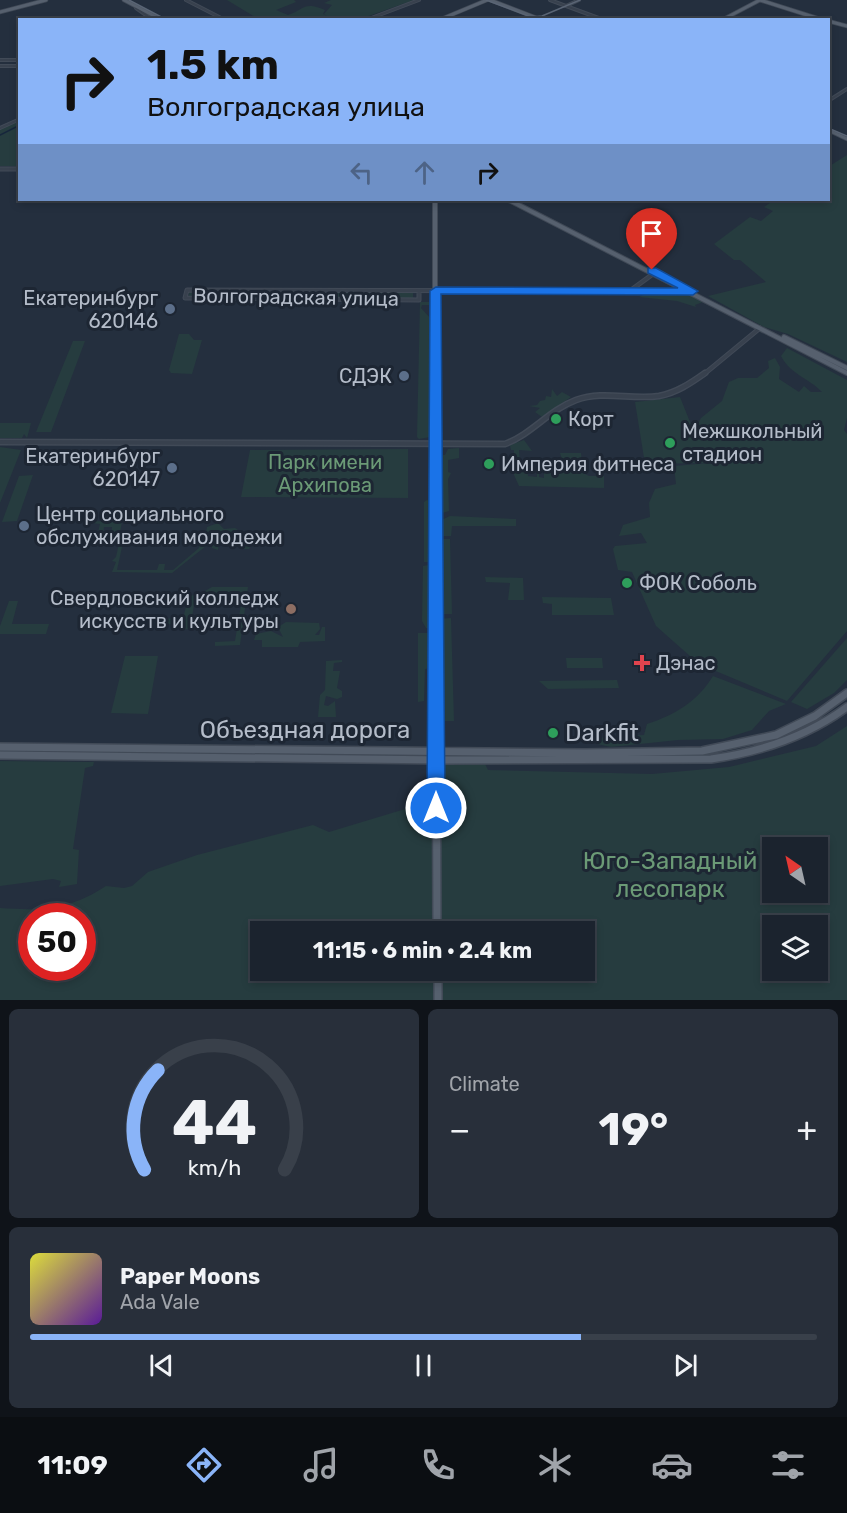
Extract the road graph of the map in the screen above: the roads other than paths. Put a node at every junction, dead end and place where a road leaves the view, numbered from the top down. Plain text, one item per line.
1 (46, 0) edge
2 (121, 0) edge
3 (186, 0) edge
4 (419, 0) edge
5 (487, 0) edge
6 (550, 0) edge
7 (579, 0) edge
8 (760, 0) edge
9 (129, 3) junction
10 (566, 6) junction
11 (0, 12) edge
12 (144, 13) junction
13 (152, 18) edge
14 (157, 18) edge
15 (221, 18) edge
16 (371, 18) edge
17 (444, 18) edge
18 (532, 18) edge
19 (536, 18) edge
20 (599, 18) edge
21 (726, 18) edge
22 (818, 18) edge
23 (830, 22) edge
24 (847, 26) edge
25 (0, 60) edge
26 (18, 60) edge
27 (0, 66) edge
28 (18, 66) edge
29 (847, 89) edge
30 (830, 100) edge
31 (18, 120) edge
32 (0, 128) edge
33 (830, 130) edge
34 (847, 137) edge
35 (0, 169) edge
36 (18, 169) edge
37 (435, 201) edge
38 (513, 201) edge
39 (513, 201) edge
40 (653, 274) junction
41 (419, 291) junction
42 (436, 291) junction
43 (630, 291) junction
44 (691, 292) junction
45 (760, 328) junction
46 (847, 368) edge
47 (847, 373) edge
48 (0, 442) edge
49 (435, 445) junction
50 (847, 693) edge
51 (847, 707) edge
52 (0, 747) edge
53 (436, 751) junction
54 (0, 755) edge
55 (436, 760) junction
56 (437, 921) edge
57 (438, 981) edge
58 (438, 1000) edge

1 - 11 main road
2 - 9 main road
3 - 15 street
4 - 16 street
5 - 17 main road
5 - 18 main road
5 - 19 main road
6 - 10 street
7 - 10 street
8 - 21 main road
8 - 22 main road
9 - 12 main road
9 - 12 main road
10 - 20 street
12 - 13 main road
12 - 14 main road
23 - 24 main road
25 - 26 street
27 - 28 street
29 - 30 street
31 - 32 street
33 - 34 main road
35 - 36 street
37 - 42 main road
38 - 40 main road
39 - 44 main road
40 - 43 street
40 - 44 main road
41 - 41 street, Волгоградская улица
41 - 42 street, Волгоградская улица
42 - 43 street, Волгоградская улица
42 - 49 main road
43 - 44 street, Волгоградская улица
44 - 45 main road
45 - 46 main road
45 - 47 main road
45 - 49 street
48 - 49 street
49 - 53 main road
50 - 53 main road, Объездная дорога
51 - 55 main road, Объездная дорога
52 - 53 main road, Объездная дорога
53 - 55 main road
54 - 55 main road, Объездная дорога
55 - 56 main road
57 - 58 main road

